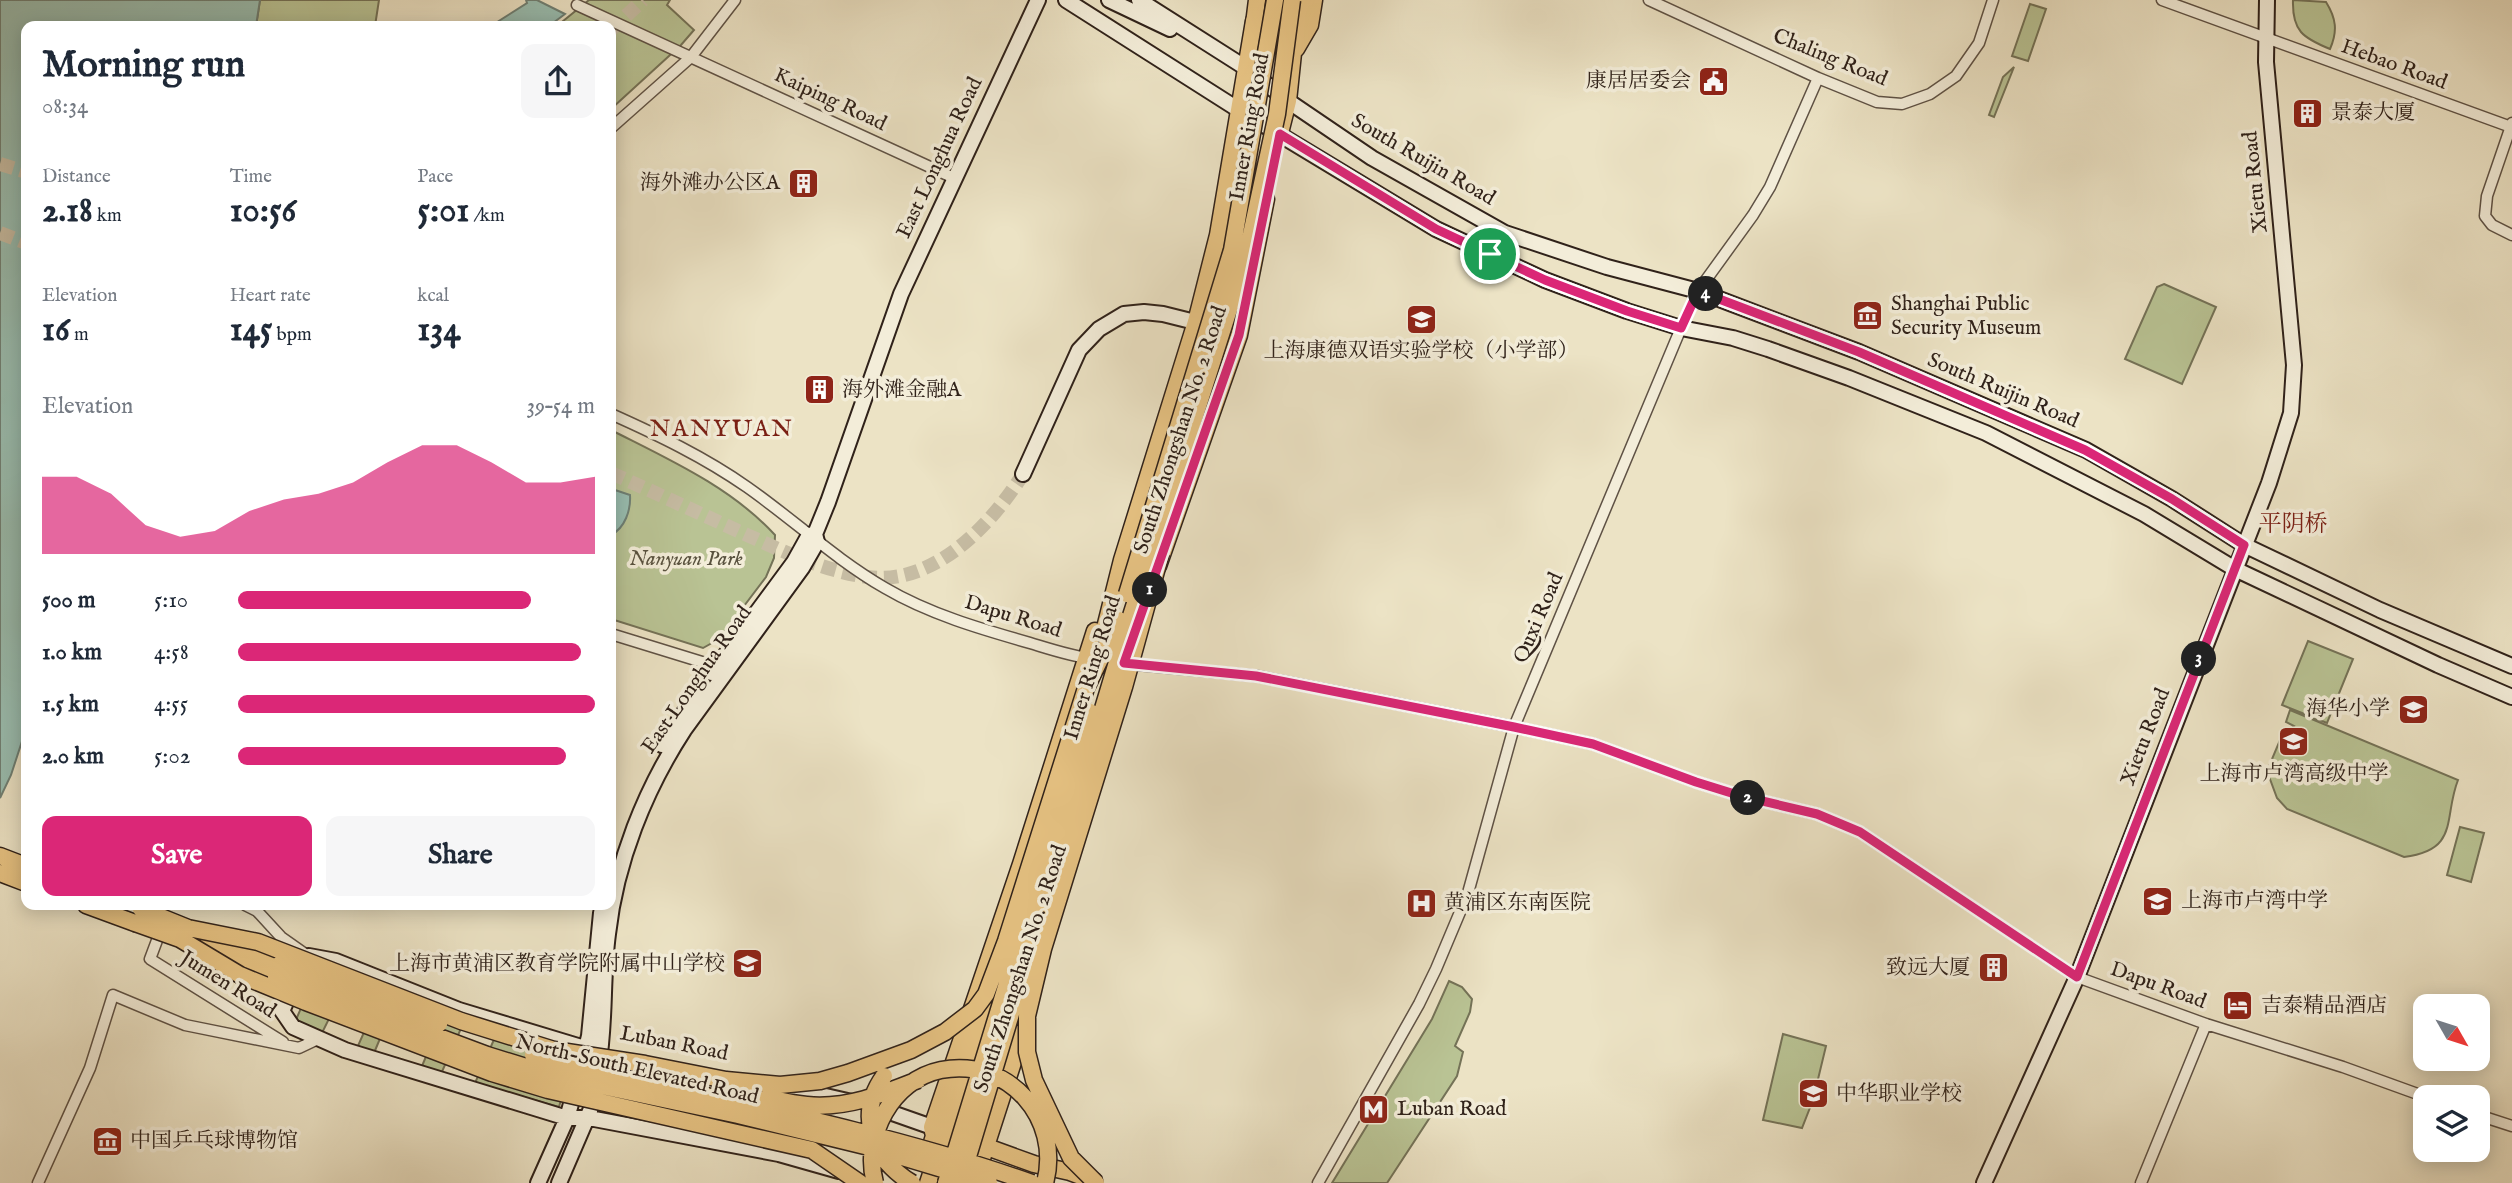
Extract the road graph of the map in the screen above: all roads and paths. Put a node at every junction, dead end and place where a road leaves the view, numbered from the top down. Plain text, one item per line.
1 (735, 0) edge
2 (1038, 0) edge
3 (1066, 0) edge
4 (1109, 0) edge
5 (1139, 0) edge
6 (1257, 0) edge
7 (1275, 0) edge
8 (1292, 0) edge
9 (1299, 0) edge
10 (1306, 0) edge
11 (1314, 0) edge
12 (1649, 0) edge
13 (1993, 0) edge
14 (2162, 0) edge
15 (2267, 0) edge
16 (577, 5) dead end
17 (612, 21) edge
18 (616, 23) edge
19 (2265, 38) junction
20 (1293, 49) junction
21 (1226, 55) junction
22 (691, 57) junction
23 (1246, 68) junction
24 (1818, 78) junction
25 (1288, 101) junction
26 (1239, 110) junction
27 (616, 124) edge
28 (2511, 125) edge
29 (1280, 134) junction
30 (954, 178) junction
31 (2511, 234) edge
32 (1698, 291) junction
33 (1196, 322) junction
34 (1681, 328) junction
35 (1239, 335) junction
36 (616, 416) edge
37 (1183, 454) junction
38 (1023, 474) tunnel mouth
39 (813, 537) junction
40 (2244, 545) junction
41 (2235, 569) junction
42 (1119, 620) junction
43 (616, 636) edge
44 (1091, 659) junction
45 (1124, 663) junction
46 (2512, 666) edge
47 (719, 672) junction
48 (2512, 697) edge
49 (1514, 727) junction
50 (0, 856) edge
51 (616, 857) edge
52 (21, 864) edge
53 (0, 873) edge
54 (21, 881) edge
55 (616, 889) edge
56 (103, 910) edge
57 (138, 910) edge
58 (255, 910) edge
59 (603, 910) edge
60 (611, 910) edge
61 (166, 915) joint
62 (184, 934) junction
63 (309, 956) junction
64 (2077, 977) junction
65 (2206, 1024) junction
66 (977, 1035) junction
67 (318, 1039) junction
68 (290, 1046) junction
69 (554, 1050) junction
70 (594, 1050) junction
71 (911, 1050) junction
72 (1000, 1055) junction
73 (918, 1080) junction
74 (1034, 1080) junction
75 (946, 1085) junction
76 (2413, 1092) edge
77 (567, 1118) junction
78 (589, 1118) junction
79 (995, 1118) junction
80 (2490, 1119) edge
81 (1043, 1126) junction
82 (2512, 1126) edge
83 (939, 1130) junction
84 (976, 1153) junction
85 (1071, 1158) junction
86 (1034, 1164) junction
87 (38, 1183) edge
88 (538, 1183) edge
89 (559, 1183) edge
90 (860, 1183) edge
91 (875, 1183) edge
92 (884, 1183) edge
93 (923, 1183) edge
94 (946, 1183) edge
95 (961, 1183) edge
96 (974, 1183) edge
97 (989, 1183) edge
98 (1032, 1183) edge
99 (1045, 1183) edge
100 (1065, 1183) edge
101 (1098, 1183) edge
102 (1318, 1183) edge
103 (1984, 1183) edge
104 (2141, 1183) edge

1 - 22 street
2 - 30 main road, East Longhua Road
3 - 26 main road
4 - 21 main road
5 - 21 main road
6 - 23 main road, South Zhongshan No. 2 Road
7 - 42 main road, Inner Ring Road, bridge
8 - 37 main road, Inner Ring Road, bridge
9 - 20 main road, South Zhongshan No. 2 Road
10 - 20 main road
11 - 20 main road
12 - 24 street, Chaling Road
13 - 24 street, Chaling Road
14 - 19 street, Hebao Road
15 - 19 main road, Xietu Road
16 - 17 street, Kaiping Road
18 - 22 street, Kaiping Road
19 - 28 street, Hebao Road
19 - 40 main road, Xietu Road
20 - 25 main road, South Zhongshan No. 2 Road
21 - 23 main road, South Ruijin Road
22 - 27 street
22 - 30 street, Kaiping Road
23 - 25 main road, South Ruijin Road
23 - 26 main road, South Zhongshan No. 2 Road
24 - 32 street, Quxi Road
25 - 29 main road, South Zhongshan No. 2 Road
25 - 32 main road, South Ruijin Road
26 - 29 main road
26 - 33 main road, South Zhongshan No. 2 Road
28 - 31 street
29 - 34 main road
29 - 35 main road, South Zhongshan No. 2 Road
30 - 39 main road, East Longhua Road
32 - 34 street, Quxi Road
32 - 40 main road, South Ruijin Road
33 - 35 main road
33 - 38 main road
33 - 44 main road, South Zhongshan No. 2 Road
34 - 41 main road
34 - 49 street, Quxi Road
35 - 45 main road, South Zhongshan No. 2 Road
36 - 39 street, Dapu Road
37 - 74 main road, bridge
37 - 95 main road, Inner Ring Road, bridge
39 - 44 street, Dapu Road
39 - 47 main road, East Longhua Road
40 - 41 main road, Xietu Road
40 - 46 main road, South Ruijin Road
41 - 48 main road
41 - 64 main road, Xietu Road
42 - 71 main road, bridge
42 - 94 main road, Inner Ring Road, bridge
43 - 47 street
44 - 45 street, Dapu Road
44 - 66 main road, South Zhongshan No. 2 Road
44 - 75 main road, South Zhongshan No. 2 Road
45 - 49 street, Dapu Road
45 - 72 main road
45 - 79 main road, South Zhongshan No. 2 Road
47 - 51 main road, East Longhua Road
47 - 55 main road, East Longhua Road
49 - 64 street, Dapu Road
49 - 102 street, Quxi Road
50 - 52 main road
53 - 54 main road
56 - 62 main road, North-South Elevated Road, bridge
57 - 62 main road, North-South Elevated Road, bridge
58 - 63 street, Luban Road
59 - 70 main road, East Longhua Road
60 - 70 main road, East Longhua Road
61 - 63 street, Luban Road
61 - 68 street, Jumen Road
62 - 69 main road, bridge
62 - 90 main road, bridge
62 - 97 main road, North-South Elevated Road, bridge
62 - 98 main road, North-South Elevated Road, bridge
63 - 67 main road
63 - 70 main road, Luban Road
64 - 65 street, Dapu Road
64 - 103 main road, Xietu Road
65 - 76 street, Dapu Road
65 - 104 street
66 - 75 main road
66 - 83 main road, South Zhongshan No. 2 Road
67 - 68 street
67 - 77 main road
68 - 87 street
69 - 71 main road, bridge
69 - 73 main road, bridge
70 - 77 main road, East Longhua Road
70 - 78 main road, East Longhua Road
70 - 83 main road, Luban Road
71 - 93 main road, bridge
72 - 79 main road
72 - 84 main road
73 - 81 main road, bridge
73 - 91 main road, bridge
74 - 81 main road, bridge
74 - 85 main road, bridge
75 - 83 main road, South Zhongshan No. 2 Road
77 - 78 main road
77 - 88 main road, East Longhua Road
78 - 89 main road, East Longhua Road
78 - 92 main road
79 - 84 main road, South Zhongshan No. 2 Road
80 - 82 street
81 - 85 main road, bridge
81 - 99 main road, bridge
83 - 84 main road, Luban Road
83 - 93 main road, South Zhongshan No. 2 Road
84 - 86 main road
84 - 93 main road
84 - 95 main road
84 - 96 main road, South Zhongshan No. 2 Road
85 - 101 main road, bridge
86 - 100 main road
86 - 101 main road

